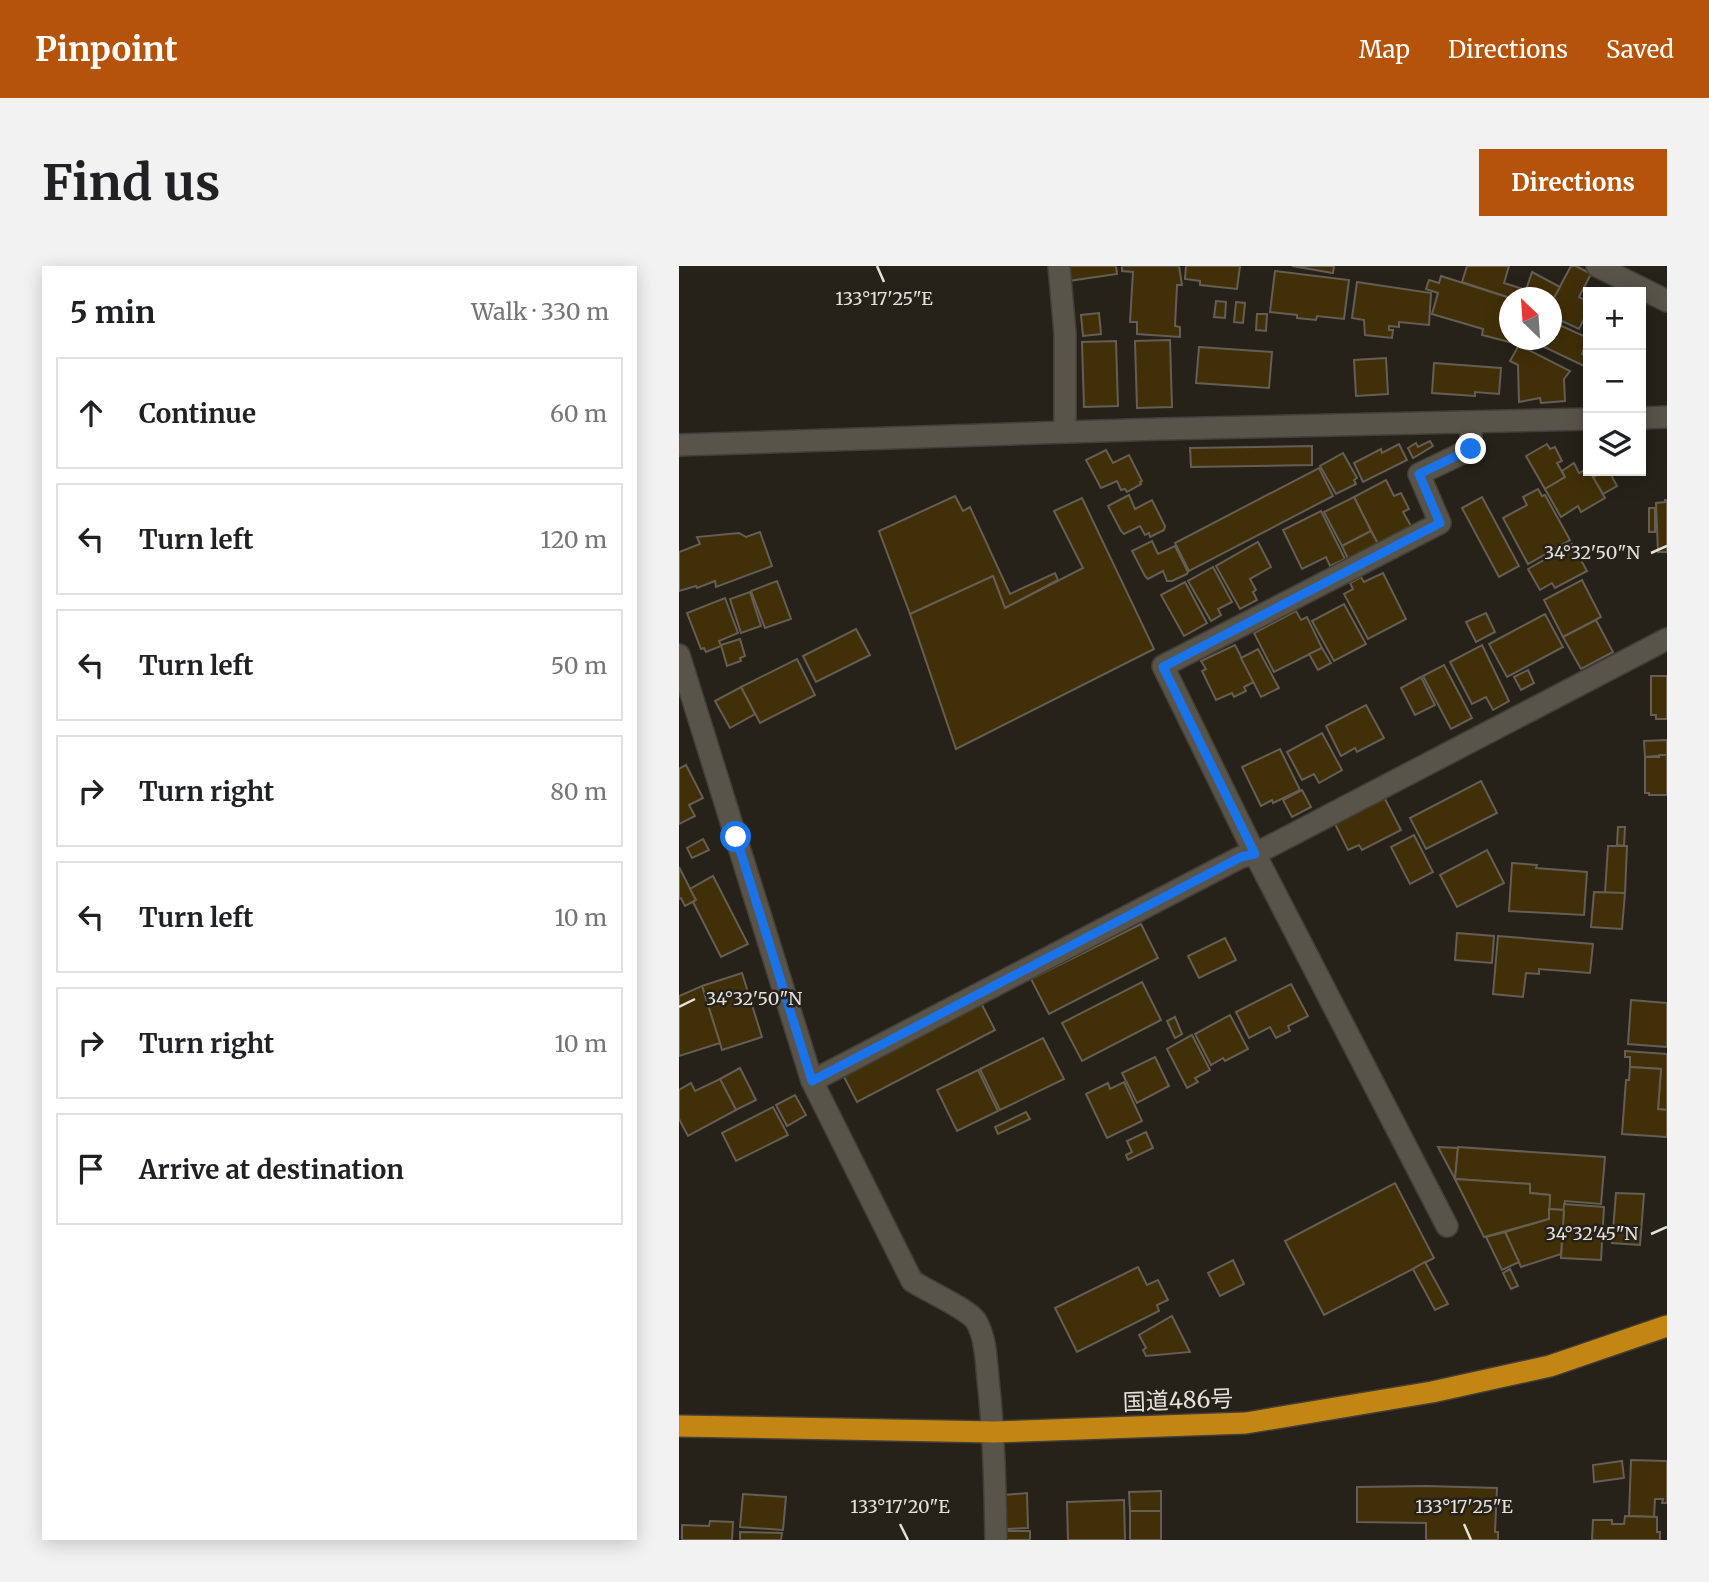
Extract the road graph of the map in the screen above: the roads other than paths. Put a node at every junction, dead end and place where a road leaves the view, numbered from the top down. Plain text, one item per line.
1 (1059, 266) edge
2 (1597, 266) edge
3 (1665, 294) edge
4 (1667, 417) edge
5 (1646, 418) edge
6 (1583, 419) edge
7 (1471, 422) junction
8 (1065, 432) junction
9 (679, 445) edge
10 (1667, 639) edge
11 (680, 658) edge
12 (1255, 854) junction
13 (812, 1081) junction
14 (1447, 1226) dead end
15 (1667, 1326) edge
16 (679, 1426) edge
17 (994, 1432) junction
18 (996, 1540) edge

1 - 8 street
2 - 3 street
4 - 5 street
6 - 7 street
7 - 8 street
7 - 12 street
8 - 9 street
10 - 12 street
11 - 13 street
12 - 13 street
12 - 14 street
13 - 17 street
15 - 17 highway, 国道486号
16 - 17 highway, 国道486号
17 - 18 street

